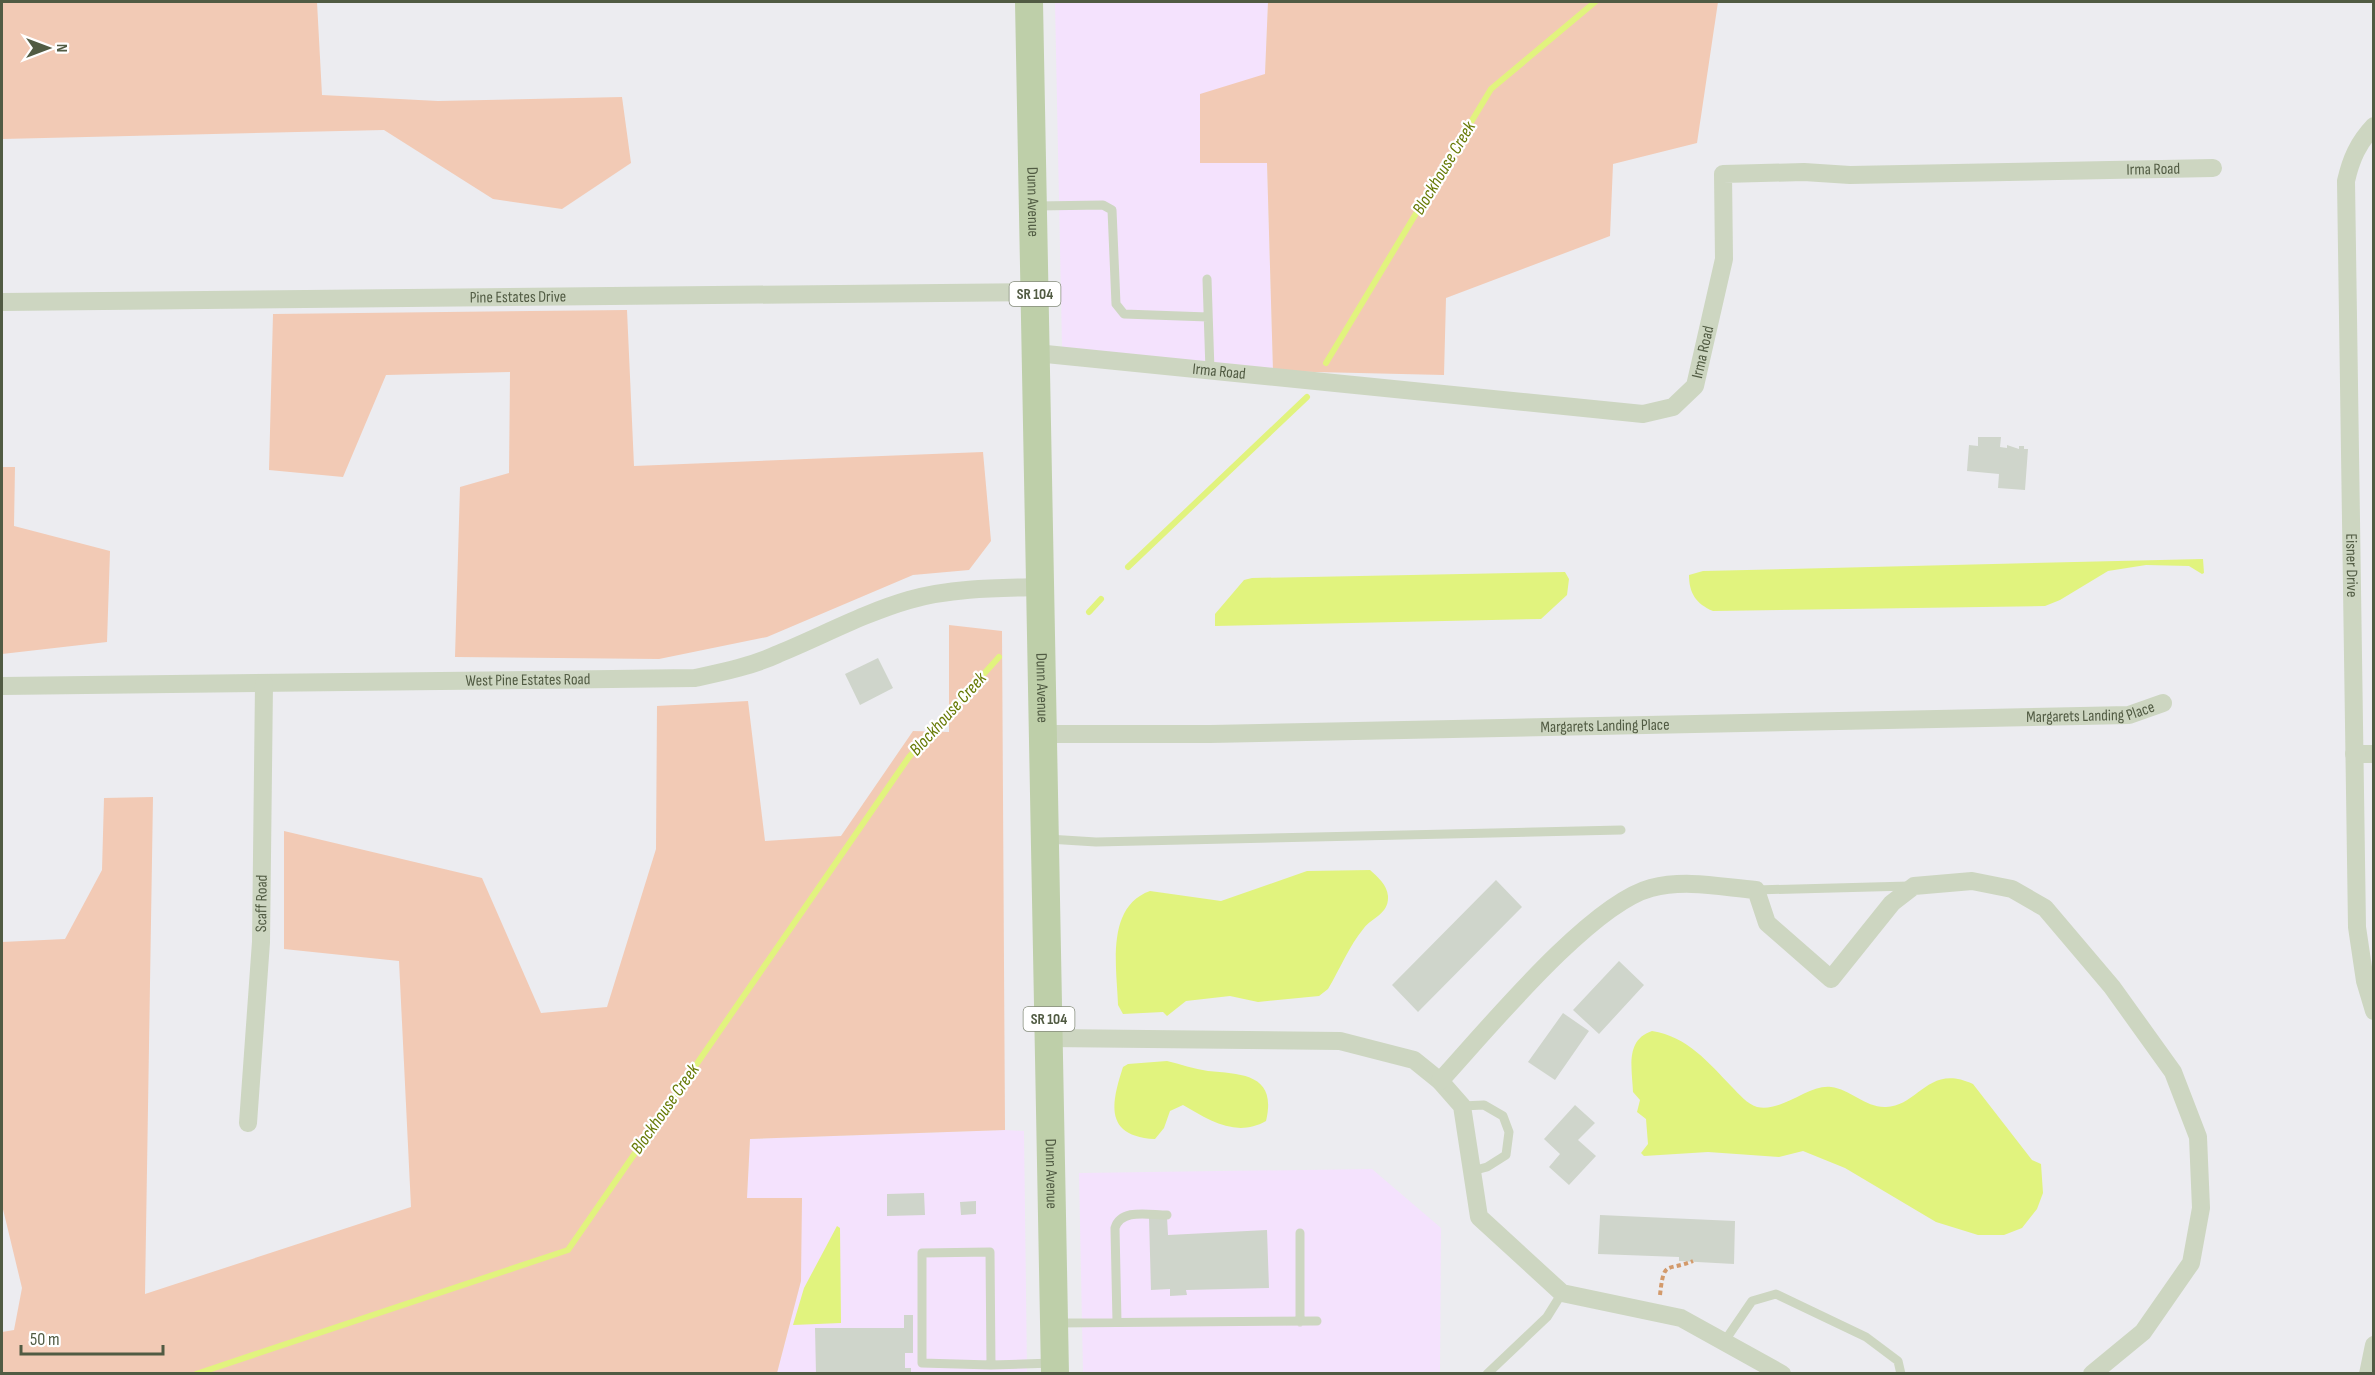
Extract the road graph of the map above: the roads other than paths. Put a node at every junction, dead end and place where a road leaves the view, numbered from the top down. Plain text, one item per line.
1 (1029, 2) edge
2 (2373, 126) edge
3 (2213, 168) dead end
4 (1033, 206) junction
5 (1207, 279) dead end
6 (1035, 292) junction
7 (2, 303) edge
8 (1208, 317) junction
9 (1036, 353) junction
10 (1210, 371) junction
11 (1041, 587) junction
12 (264, 684) junction
13 (2, 686) edge
14 (2163, 703) dead end
15 (1044, 734) junction
16 (2354, 754) junction
17 (2373, 754) edge
18 (1621, 830) dead end
19 (1046, 838) junction
20 (1914, 886) junction
21 (1756, 890) junction
22 (2373, 1011) edge
23 (1049, 1038) junction
24 (1440, 1081) junction
25 (1462, 1106) junction
26 (248, 1123) dead end
27 (1472, 1171) junction
28 (1167, 1215) dead end
29 (1300, 1233) dead end
30 (1562, 1293) junction
31 (1317, 1321) dead end
32 (1300, 1322) junction
33 (1054, 1323) junction
34 (1117, 1323) junction
35 (1724, 1342) junction
36 (2373, 1345) edge
37 (991, 1365) junction
38 (1055, 1368) edge
39 (1487, 1374) edge
40 (1782, 1374) edge
41 (1901, 1374) edge
42 (2092, 1374) edge
43 (2368, 1374) edge

1 - 4 main road, Dunn Avenue / SR 104
2 - 16 street, Eisner Drive
3 - 10 street, Irma Road
4 - 6 main road, Dunn Avenue / SR 104
4 - 8 lane
5 - 8 lane
6 - 7 street, Pine Estates Drive
6 - 9 main road, Dunn Avenue / SR 104
8 - 10 lane
9 - 10 street, Irma Road
9 - 11 main road, Dunn Avenue / SR 104
11 - 12 street, West Pine Estates Road
11 - 15 main road, Dunn Avenue / SR 104
12 - 13 street, West Pine Estates Road
12 - 26 street, Scaff Road
14 - 15 street, Margarets Landing Place
15 - 19 main road, Dunn Avenue / SR 104
16 - 17 street
16 - 22 street, Eisner Drive
18 - 19 lane
19 - 23 main road, Dunn Avenue / SR 104
20 - 21 lane
20 - 21 street
20 - 42 street
21 - 24 street
23 - 24 street
23 - 33 main road, Dunn Avenue / SR 104
24 - 25 street
25 - 27 street
25 - 27 lane
27 - 30 street
28 - 34 lane
29 - 32 lane
30 - 35 street
30 - 39 lane
31 - 32 lane
32 - 34 lane
33 - 34 lane
33 - 38 main road, Dunn Avenue / SR 104
35 - 40 street
35 - 41 lane
36 - 43 street
37 - 37 lane
37 - 38 lane

